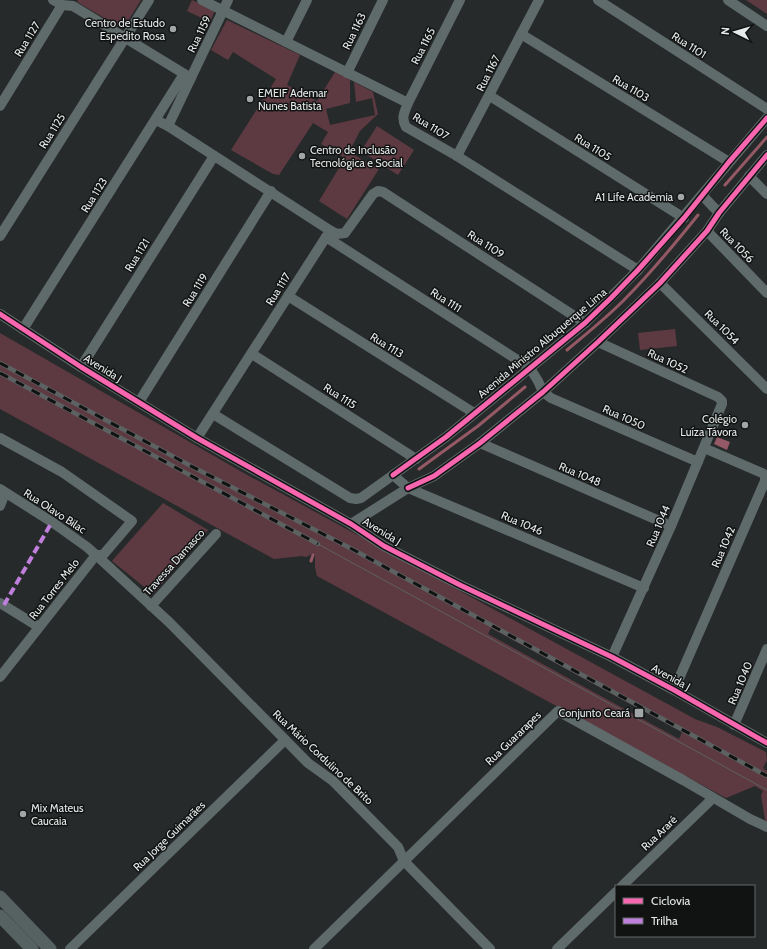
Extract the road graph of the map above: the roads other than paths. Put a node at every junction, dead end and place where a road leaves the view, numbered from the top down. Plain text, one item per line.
1 (149, 0) edge
2 (202, 0) edge
3 (228, 0) edge
4 (307, 0) edge
5 (383, 0) edge
6 (460, 0) edge
7 (539, 0) edge
8 (598, 0) edge
9 (728, 0) edge
10 (66, 3) edge
11 (223, 11) junction
12 (767, 26) edge
13 (521, 34) junction
14 (125, 39) junction
15 (286, 42) junction
16 (347, 73) junction
17 (187, 76) junction
18 (490, 96) junction
19 (408, 103) junction
20 (0, 106) edge
21 (767, 109) edge
22 (767, 118) edge
23 (156, 120) junction
24 (168, 126) junction
25 (767, 155) edge
26 (214, 156) junction
27 (457, 156) junction
28 (729, 162) junction
29 (750, 176) junction
30 (271, 191) junction
31 (767, 194) edge
32 (702, 195) junction
33 (719, 213) junction
34 (684, 218) junction
35 (707, 231) junction
36 (328, 234) junction
37 (0, 236) edge
38 (638, 270) junction
39 (660, 283) junction
40 (767, 293) edge
41 (288, 296) junction
42 (0, 314) edge
43 (585, 323) junction
44 (23, 329) junction
45 (598, 342) junction
46 (252, 354) junction
47 (81, 367) junction
48 (530, 368) junction
49 (767, 389) edge
50 (543, 392) junction
51 (139, 402) junction
52 (722, 404) joint
53 (474, 413) junction
54 (213, 414) junction
55 (0, 438) edge
56 (197, 438) junction
57 (480, 443) junction
58 (704, 448) junction
59 (416, 459) junction
60 (698, 462) junction
61 (393, 475) junction
62 (408, 488) junction
63 (2, 491) edge
64 (0, 506) edge
65 (351, 524) junction
66 (671, 526) junction
67 (216, 534) dead end
68 (96, 555) junction
69 (644, 588) junction
70 (0, 603) edge
71 (151, 606) junction
72 (39, 627) junction
73 (767, 650) edge
74 (612, 656) junction
75 (2, 671) edge
76 (674, 690) junction
77 (734, 726) junction
78 (285, 740) junction
79 (767, 743) edge
80 (712, 798) junction
81 (767, 827) edge
82 (404, 861) junction
83 (623, 885) edge
84 (615, 893) edge
85 (0, 897) edge
86 (0, 916) edge
87 (32, 949) edge
88 (50, 949) edge
89 (70, 949) edge
90 (314, 949) edge
91 (490, 949) edge
92 (557, 949) edge

1 - 14 street, Rua 1125
2 - 11 street, Rua 1107
3 - 11 street, Rua 1159
4 - 15 street
5 - 16 street, Rua 1163
6 - 19 street, Rua 1165
7 - 13 street, Rua 1167
8 - 21 street, Rua 1101
9 - 12 street
10 - 14 street
10 - 20 street, Rua 1127
11 - 15 street, Rua 1107
11 - 17 street, Rua 1159
13 - 18 street, Rua 1167
13 - 28 street, Rua 1103
14 - 17 street
14 - 37 street, Rua 1125
15 - 16 street, Rua 1107
16 - 19 street, Rua 1107
17 - 23 street, Rua 1123
17 - 24 street, Rua 1159
18 - 27 street, Rua 1167
18 - 34 street, Rua 1105
19 - 27 street, Rua 1107
22 - 28 street, Avenida Ministro Albuquerque Lima
23 - 24 street, Rua 1111
23 - 44 street, Rua 1123
24 - 26 street, Rua 1111
25 - 29 street
26 - 30 street, Rua 1111
26 - 47 street, Rua 1121
27 - 38 street, Rua 1107
28 - 32 street, Avenida Ministro Albuquerque Lima
29 - 31 street
29 - 33 street
30 - 36 street, Rua 1111
30 - 51 street, Rua 1119
32 - 33 street
32 - 34 street, Avenida Ministro Albuquerque Lima
33 - 35 street
34 - 38 street, Avenida Ministro Albuquerque Lima
35 - 39 street
35 - 40 street, Rua 1056
36 - 41 street, Rua 1117
36 - 43 street, Rua 1109
36 - 48 street, Rua 1111
38 - 43 street, Avenida Ministro Albuquerque Lima
39 - 45 street
39 - 49 street, Rua 1054
41 - 46 street, Rua 1117
41 - 53 street, Rua 1113
42 - 44 street, Avenida J
43 - 48 street, Avenida Ministro Albuquerque Lima
44 - 47 street, Avenida J
45 - 50 street
45 - 52 street, Rua 1052
46 - 54 street, Rua 1117
46 - 59 street, Rua 1115
47 - 51 street, Avenida J
48 - 50 street, Rua 1111
48 - 53 street, Avenida Ministro Albuquerque Lima
50 - 57 street
50 - 60 street, Rua 1050
51 - 56 street, Avenida J
52 - 58 street, Rua 1044
53 - 59 street, Avenida Ministro Albuquerque Lima
54 - 56 street
54 - 61 street, Avenida Ministro Albuquerque Lima
55 - 68 street, Rua Torres Melo
56 - 65 street, Avenida J
57 - 62 street
57 - 66 street, Rua 1048
58 - 60 street, Rua 1044
58 - 76 street, Rua 1042
59 - 61 street, Avenida Ministro Albuquerque Lima
60 - 66 street, Rua 1044
61 - 62 street, Rua 1046
62 - 65 street
62 - 69 street, Rua 1046
63 - 64 street
63 - 68 street, Rua Olavo Bilac
65 - 74 street, Avenida J
66 - 69 street, Rua 1044
67 - 71 street, Travessa Damasco
68 - 71 street, Rua Mário Cordulino de Brito
68 - 72 street, Rua Torres Melo
69 - 74 street, Rua 1044
70 - 72 street
71 - 78 street, Rua Mário Cordulino de Brito
72 - 75 street, Rua Torres Melo
73 - 77 street, Rua 1040
74 - 76 street, Avenida J
76 - 77 street, Avenida J
77 - 79 street, Avenida J
78 - 82 street, Rua Mário Cordulino de Brito
78 - 89 street, Rua Jorge Guimarães
80 - 81 street, Rua Guararapes
80 - 82 street, Rua Guararapes
80 - 83 street, Rua Araré
82 - 90 street, Rua Guararapes
82 - 91 street, Rua Mário Cordulino de Brito
84 - 92 street
85 - 88 main road
86 - 87 main road

